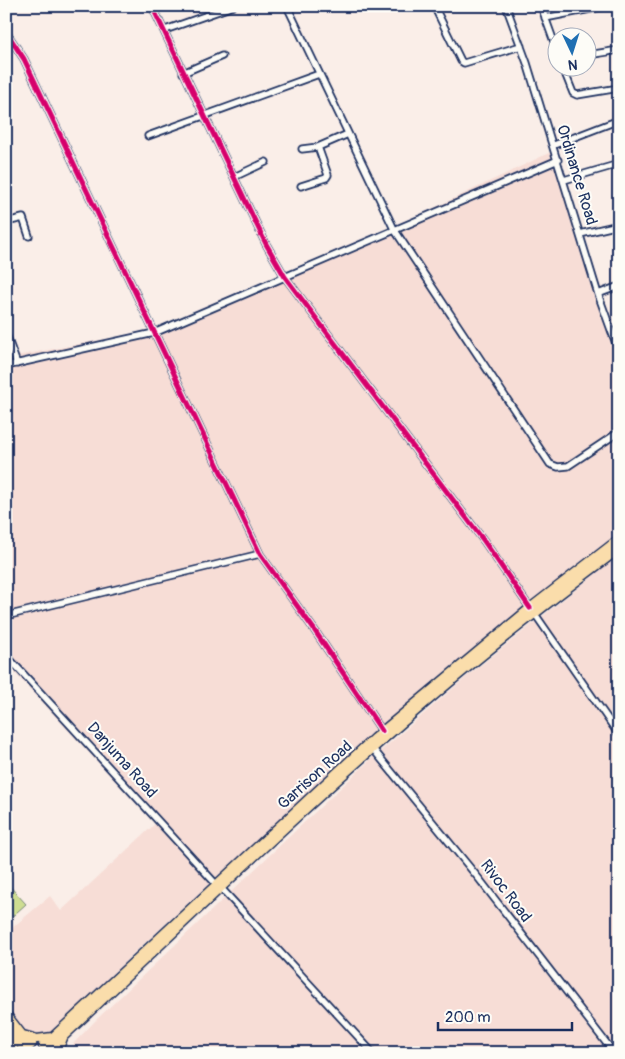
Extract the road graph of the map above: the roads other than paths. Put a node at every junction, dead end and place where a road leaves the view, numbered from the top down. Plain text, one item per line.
1 (152, 6) edge
2 (234, 6) edge
3 (286, 6) edge
4 (434, 6) edge
5 (506, 6) edge
6 (541, 6) edge
7 (606, 6) edge
8 (545, 18) junction
9 (549, 28) edge
10 (164, 30) junction
11 (6, 32) edge
12 (522, 46) junction
13 (619, 50) edge
14 (598, 53) edge
15 (222, 56) dead end
16 (183, 73) junction
17 (319, 74) junction
18 (567, 78) edge
19 (619, 88) edge
20 (204, 115) junction
21 (619, 120) edge
22 (348, 134) junction
23 (148, 136) dead end
24 (554, 146) junction
25 (318, 147) junction
26 (302, 149) dead end
27 (558, 160) junction
28 (266, 162) dead end
29 (619, 164) edge
30 (234, 177) junction
31 (564, 180) junction
32 (301, 186) dead end
33 (6, 222) edge
34 (619, 225) edge
35 (394, 229) junction
36 (580, 234) junction
37 (30, 236) dead end
38 (285, 277) junction
39 (619, 286) edge
40 (598, 294) junction
41 (154, 333) junction
42 (6, 334) edge
43 (619, 352) edge
44 (18, 364) junction
45 (6, 366) edge
46 (619, 432) edge
47 (619, 540) edge
48 (619, 549) edge
49 (260, 554) junction
50 (532, 611) junction
51 (6, 616) edge
52 (6, 655) edge
53 (382, 731) junction
54 (619, 735) edge
55 (372, 749) junction
56 (218, 886) junction
57 (6, 1014) edge
58 (8, 1027) edge
59 (21, 1034) junction
60 (60, 1036) junction
61 (25, 1049) edge
62 (46, 1050) edge
63 (14, 1053) edge
64 (57, 1053) edge
65 (373, 1053) edge
66 (614, 1053) edge

1 - 10 street
2 - 10 street
3 - 17 street
4 - 12 street
5 - 12 street, Ordinance Road
6 - 8 street
7 - 8 street
8 - 9 street
10 - 16 street
11 - 41 street
12 - 24 street, Ordinance Road
13 - 14 street
15 - 16 street
16 - 20 street
17 - 20 street
17 - 22 street
18 - 19 street
20 - 23 street
20 - 30 street
21 - 24 street
22 - 25 street
22 - 35 street
24 - 27 street, Ordinance Road
25 - 26 street
25 - 32 street
27 - 31 street, Ordinance Road
27 - 35 street
28 - 30 street
29 - 31 street
30 - 38 street
31 - 36 street, Ordinance Road
33 - 37 street
34 - 36 street
35 - 38 street
35 - 46 street
36 - 40 street, Ordinance Road
38 - 41 street
38 - 50 street
39 - 40 street
40 - 43 street, Ordinance Road
41 - 44 street
41 - 49 street
42 - 44 street
44 - 45 street
47 - 50 main road, Garrison Road
48 - 50 main road, Garrison Road
49 - 51 street
49 - 53 street
50 - 53 main road, Garrison Road
50 - 54 street
50 - 55 main road, Garrison Road
52 - 56 street, Danjuma Road
53 - 56 main road, Garrison Road
55 - 56 main road, Garrison Road
55 - 66 street, Rivoc Road
56 - 60 main road, Garrison Road
56 - 65 street, Danjuma Road
57 - 59 main road
58 - 61 main road
58 - 63 main road
59 - 60 main road
59 - 61 main road
60 - 62 main road, Garrison Road
60 - 64 main road
61 - 62 main road

